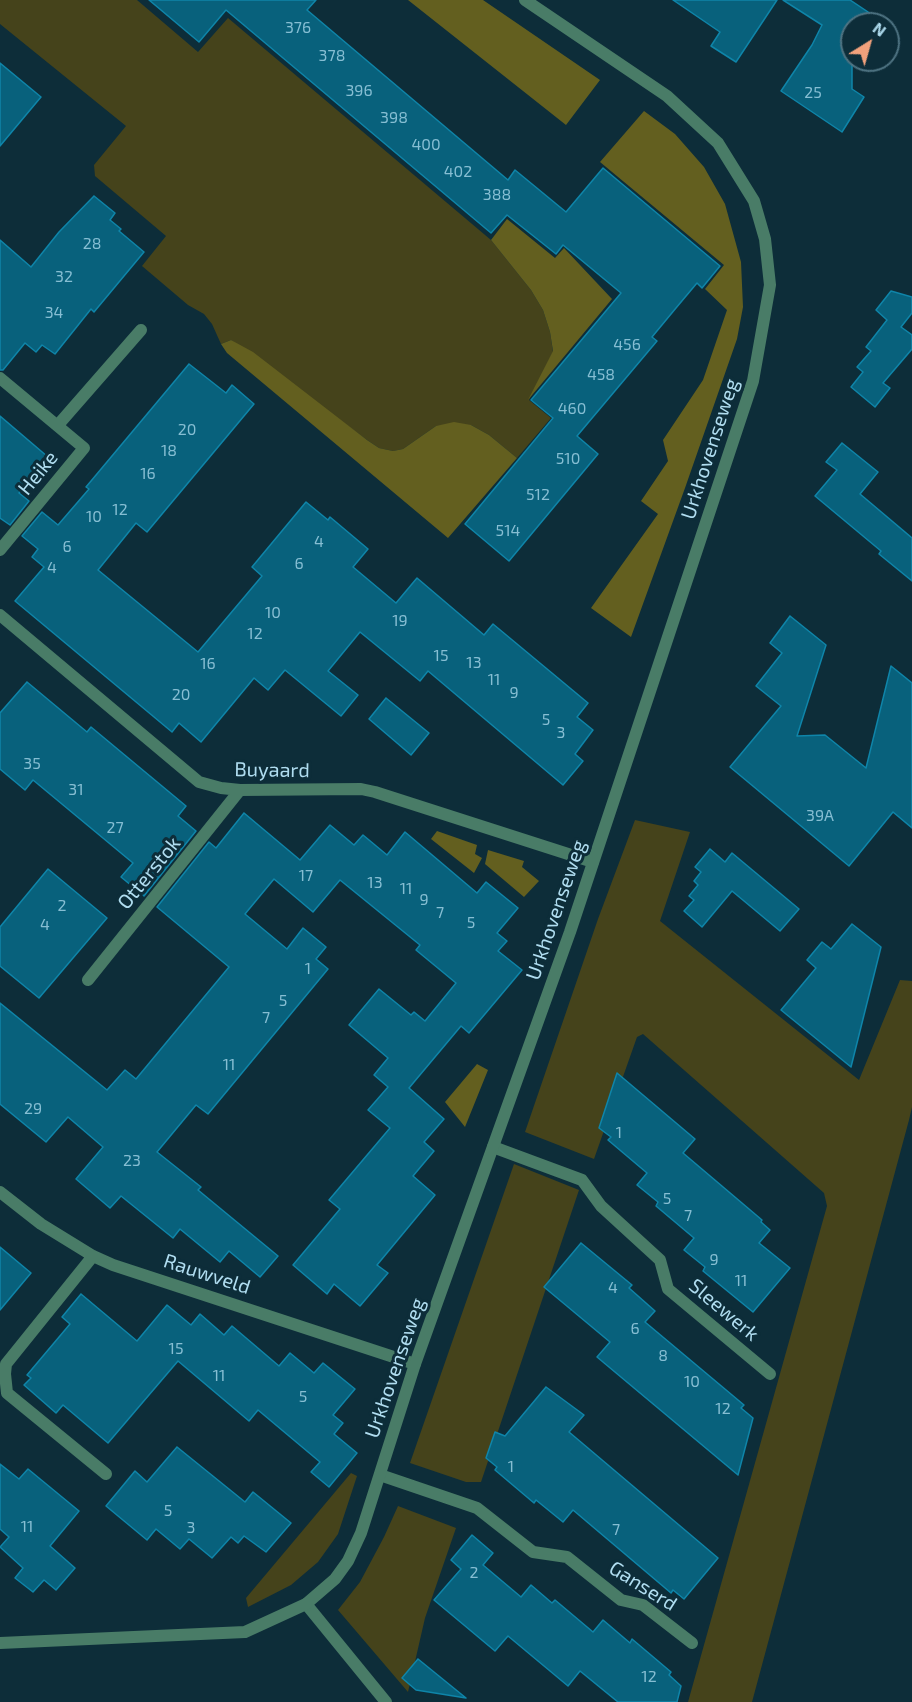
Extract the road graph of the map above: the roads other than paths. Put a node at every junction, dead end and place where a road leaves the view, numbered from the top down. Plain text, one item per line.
1 (525, 0) edge
2 (141, 330) dead end
3 (0, 378) edge
4 (58, 425) junction
5 (0, 550) edge
6 (0, 615) edge
7 (240, 790) junction
8 (593, 862) junction
9 (88, 980) dead end
10 (493, 1147) junction
11 (0, 1192) edge
12 (93, 1256) junction
13 (415, 1364) junction
14 (770, 1374) dead end
15 (106, 1474) dead end
16 (380, 1475) junction
17 (306, 1604) junction
18 (0, 1643) edge
19 (692, 1643) dead end
20 (386, 1702) edge

1 - 8 street, Urkhovenseweg
2 - 4 street, Heike
3 - 4 street, Heike
4 - 5 street, Heike
6 - 7 street, Buyaard
7 - 8 street, Buyaard
7 - 9 street, Otterstok
8 - 10 street, Urkhovenseweg
10 - 13 street, Urkhovenseweg
10 - 14 street, Sleewerk
11 - 12 street, Rauwveld
12 - 13 street, Rauwveld
12 - 15 street
13 - 16 street, Urkhovenseweg
16 - 17 street, Urkhovenseweg
16 - 19 street, Ganserd
17 - 18 street, Urkhovenseweg
17 - 20 street

